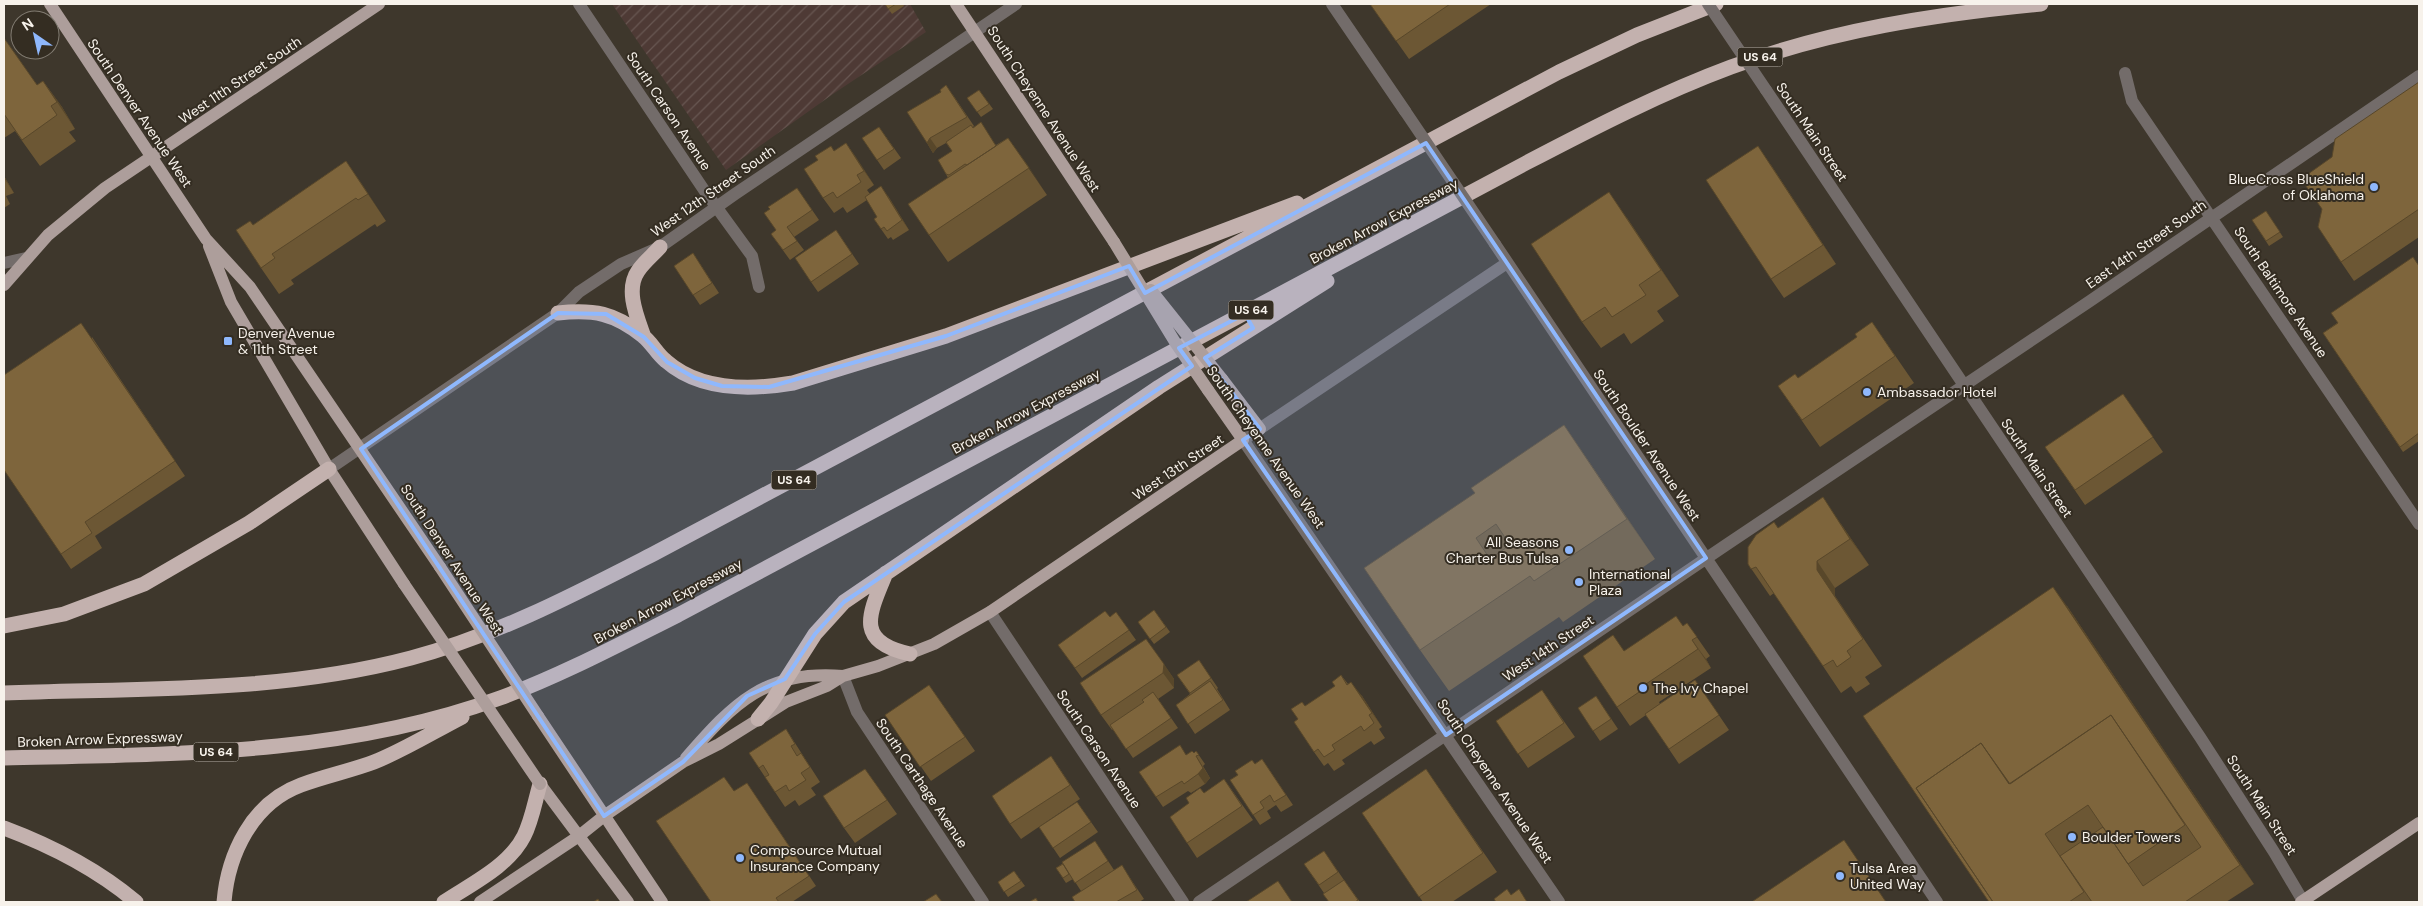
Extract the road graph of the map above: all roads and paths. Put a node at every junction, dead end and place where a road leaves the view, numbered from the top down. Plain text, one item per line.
1 (50, 4) edge
2 (380, 4) edge
3 (580, 4) edge
4 (956, 4) edge
5 (1016, 4) edge
6 (1332, 4) edge
7 (1708, 4) edge
8 (1716, 4) edge
9 (2042, 4) edge
10 (975, 32) junction
11 (2125, 74) dead end
12 (2419, 76) edge
13 (152, 157) junction
14 (1355, 181) junction
15 (716, 207) junction
16 (2212, 216) junction
17 (1421, 221) junction
18 (206, 239) junction
19 (1114, 242) junction
20 (660, 247) junction
21 (26, 258) junction
22 (4, 263) edge
23 (1507, 263) junction
24 (4, 285) edge
25 (759, 287) dead end
26 (558, 313) junction
27 (644, 337) junction
28 (1964, 386) junction
29 (1260, 429) junction
30 (1243, 440) junction
31 (361, 449) junction
32 (329, 470) junction
33 (2419, 524) edge
34 (1706, 558) junction
35 (886, 574) junction
36 (990, 612) junction
37 (4, 626) edge
38 (910, 654) junction
39 (843, 676) junction
40 (785, 679) junction
41 (4, 693) edge
42 (499, 698) junction
43 (758, 719) junction
44 (1446, 735) junction
45 (4, 758) edge
46 (683, 762) junction
47 (540, 784) junction
48 (604, 816) junction
49 (2419, 823) edge
50 (4, 828) edge
51 (579, 836) junction
52 (136, 902) edge
53 (224, 902) edge
54 (444, 902) edge
55 (480, 902) edge
56 (628, 902) edge
57 (662, 902) edge
58 (983, 902) edge
59 (1183, 902) edge
60 (1199, 902) edge
61 (1559, 902) edge
62 (1937, 902) edge
63 (2303, 902) edge

1 - 13 main road, South Denver Avenue West
2 - 13 main road, West 11th Street South
3 - 15 street, South Carson Avenue
4 - 10 main road, South Cheyenne Avenue West
5 - 10 street, West 12th Street South
6 - 23 street, South Boulder Avenue West, bridge
7 - 28 street, South Main Street, bridge
8 - 14 highway, US 64
9 - 17 highway, Broken Arrow Expressway / US 64
10 - 15 street, West 12th Street South
10 - 19 main road, South Cheyenne Avenue West
11 - 16 street, South Baltimore Avenue
12 - 16 street, East 14th Street South
13 - 18 main road, South Denver Avenue West
13 - 21 main road, West 11th Street South
14 - 27 highway
14 - 41 highway, US 64
15 - 20 street, West 12th Street South
15 - 25 street, South Carson Avenue
16 - 28 street, East 14th Street South
16 - 33 street, South Baltimore Avenue
17 - 35 highway
17 - 42 highway, Broken Arrow Expressway / US 64
18 - 31 main road, South Denver Avenue West
18 - 32 main road, South Denver Avenue West
19 - 29 main road, bridge
19 - 30 main road, South Cheyenne Avenue West, bridge
20 - 26 street, West 12th Street South
20 - 27 highway
21 - 22 street
21 - 24 main road, West 11th Street South
23 - 29 street, West 13th Street
23 - 34 street, South Boulder Avenue West
26 - 27 highway
26 - 31 street, West 12th Street South
28 - 34 street, West 14th Street
28 - 63 street, South Main Street
29 - 30 street, West 13th Street
30 - 36 main road, West 13th Street
30 - 44 street, South Cheyenne Avenue West
31 - 32 street, West 12th Street South
31 - 48 main road, South Denver Avenue West, bridge
32 - 37 highway
32 - 47 main road, South Denver Avenue West, bridge
34 - 44 street, West 14th Street
34 - 62 street, South Boulder Avenue West
35 - 38 highway
35 - 40 highway
36 - 38 main road, West 13th Street
36 - 59 street, South Carson Avenue
38 - 39 main road, West 13th Street
39 - 40 main road
39 - 43 main road
39 - 58 street, South Carthage Avenue
40 - 43 highway
40 - 46 main road
42 - 45 highway, Broken Arrow Expressway / US 64
42 - 53 highway
43 - 46 main road
44 - 60 street, West 14th Street
44 - 61 street, South Cheyenne Avenue West
46 - 48 main road
47 - 51 main road, South Denver Avenue West
47 - 54 highway
48 - 51 main road
48 - 57 main road, South Denver Avenue West
49 - 63 main road
50 - 52 highway
51 - 55 main road
51 - 56 main road, South Denver Avenue West

